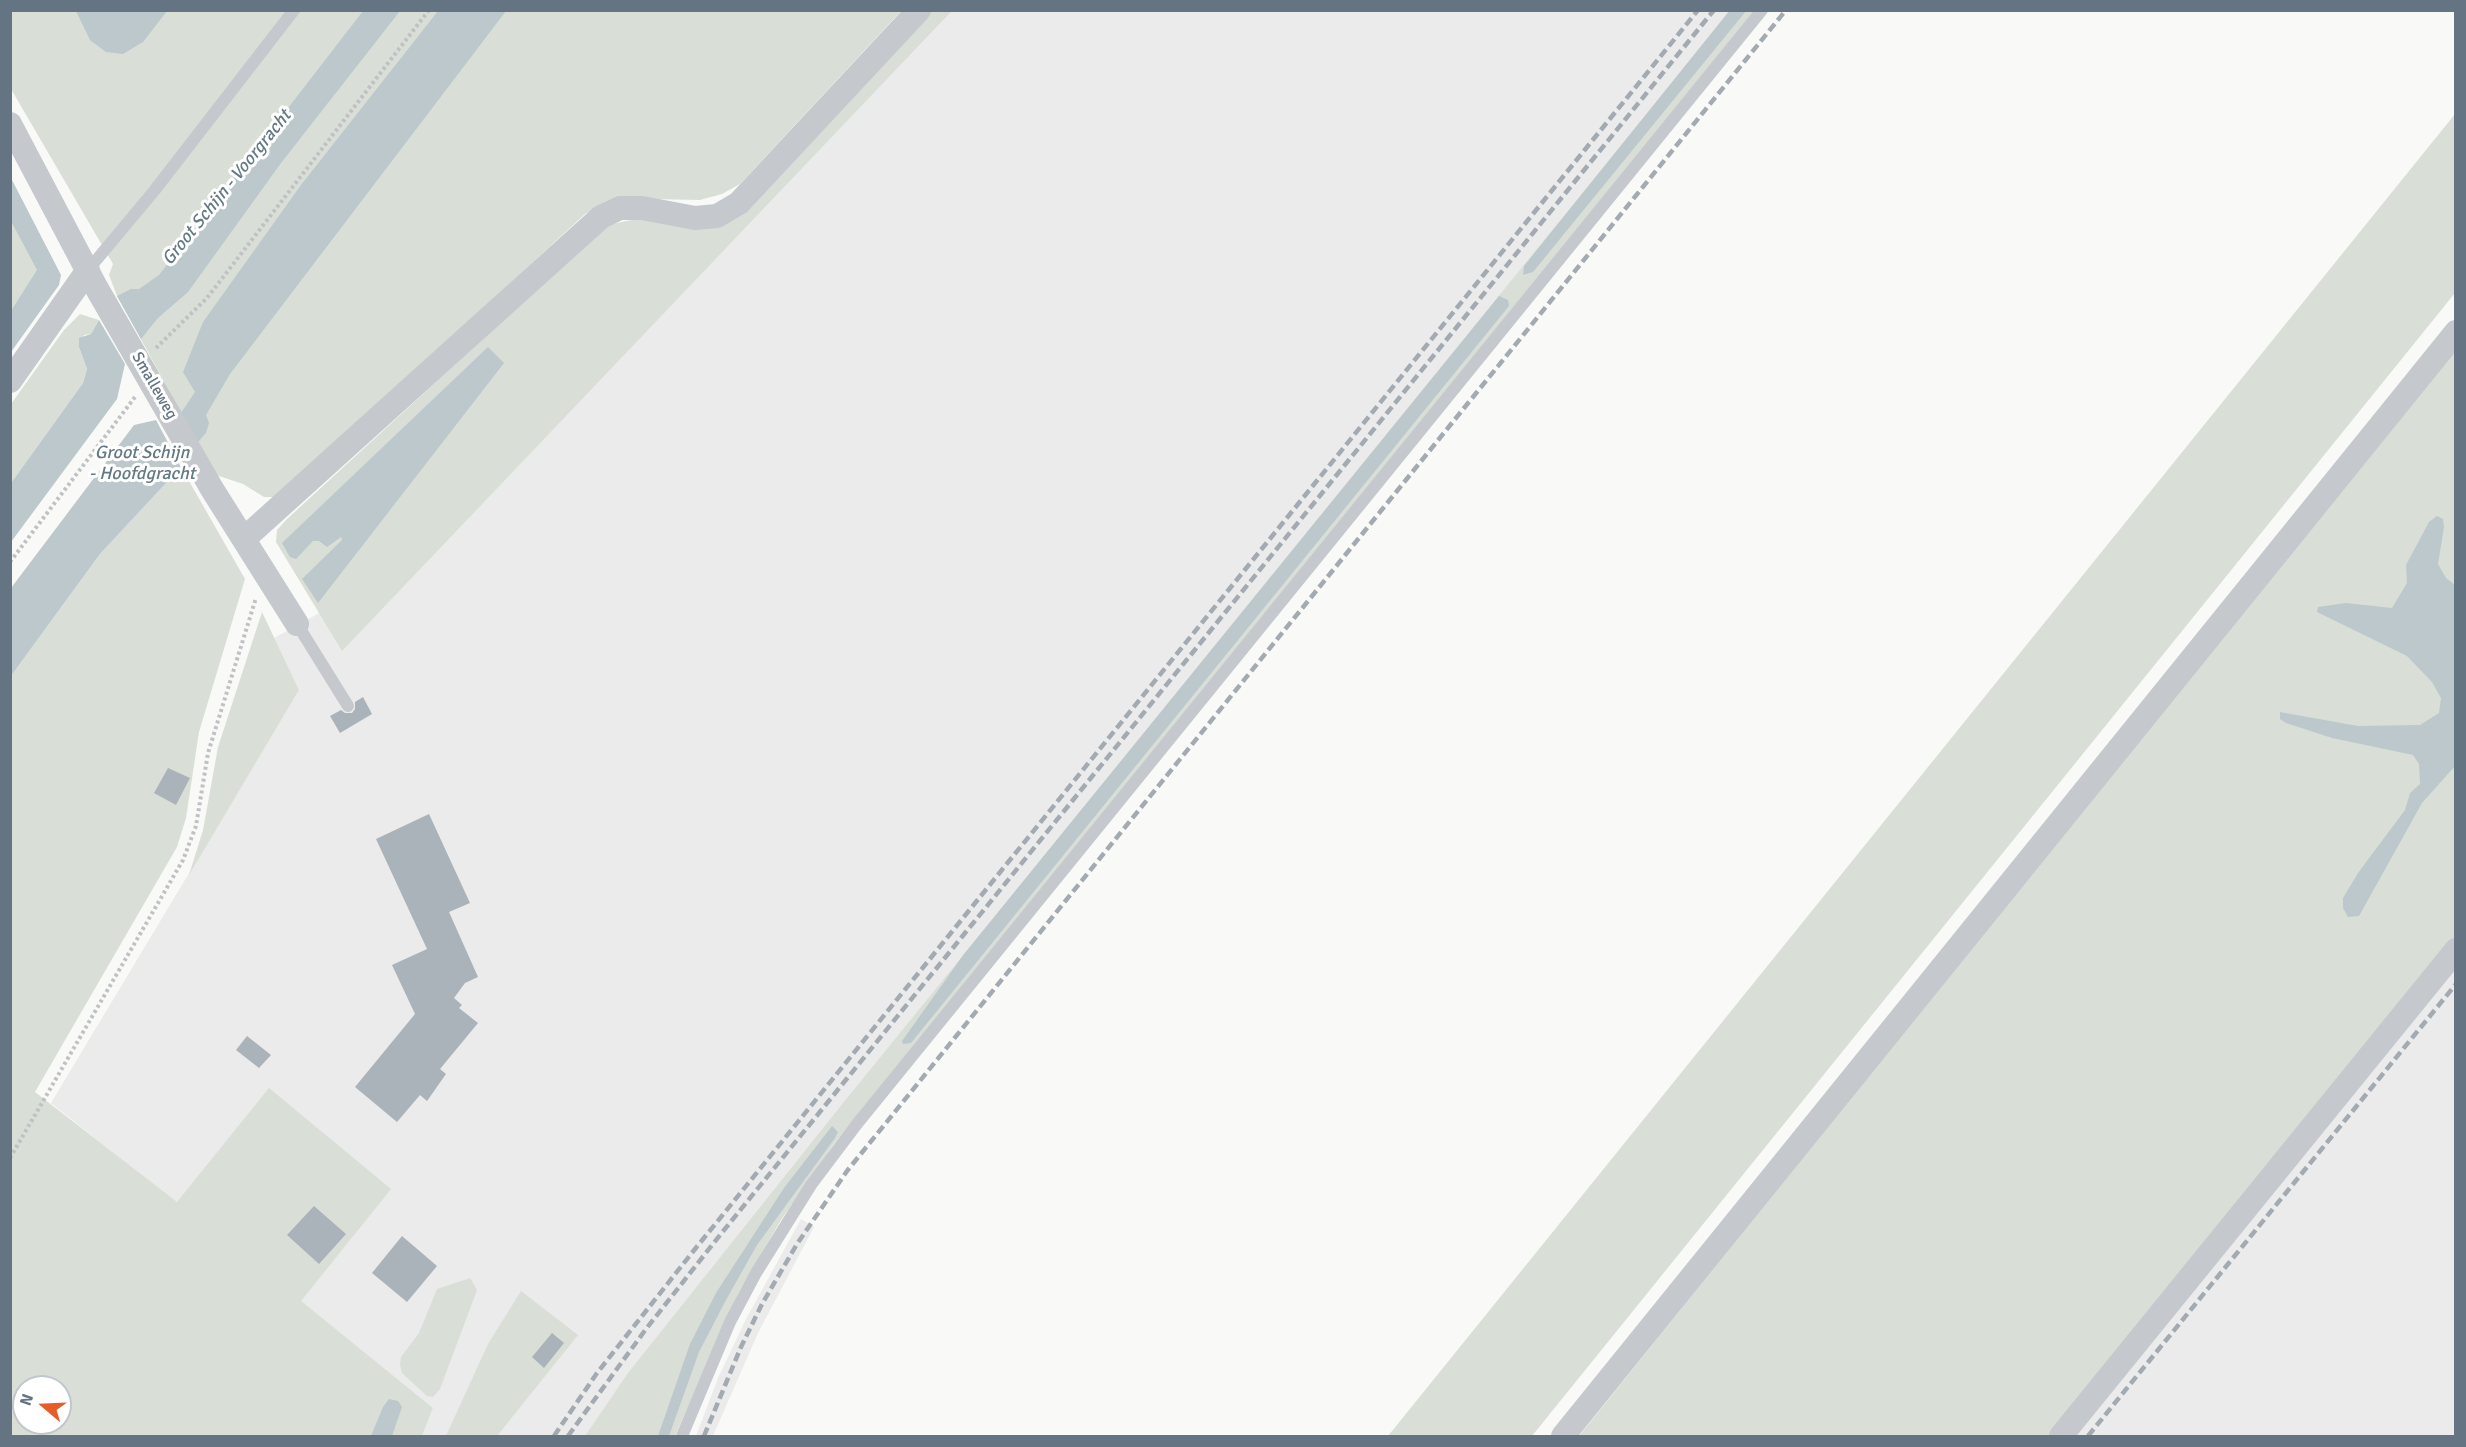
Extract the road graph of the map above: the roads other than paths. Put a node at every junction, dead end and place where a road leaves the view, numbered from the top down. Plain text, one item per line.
1 (294, 10) edge
2 (919, 10) edge
3 (1762, 10) edge
4 (10, 124) edge
5 (92, 279) junction
6 (2456, 332) edge
7 (10, 381) edge
8 (245, 538) junction
9 (297, 624) joint
10 (348, 706) dead end
11 (2456, 950) edge
12 (682, 1437) edge
13 (1563, 1437) edge
14 (2061, 1437) edge

1 - 5 lane
2 - 8 street
3 - 12 lane
4 - 5 street, Smalleweg
5 - 7 street
5 - 8 street, Smalleweg
6 - 13 street
8 - 9 street, Smalleweg
9 - 10 lane
11 - 14 street

